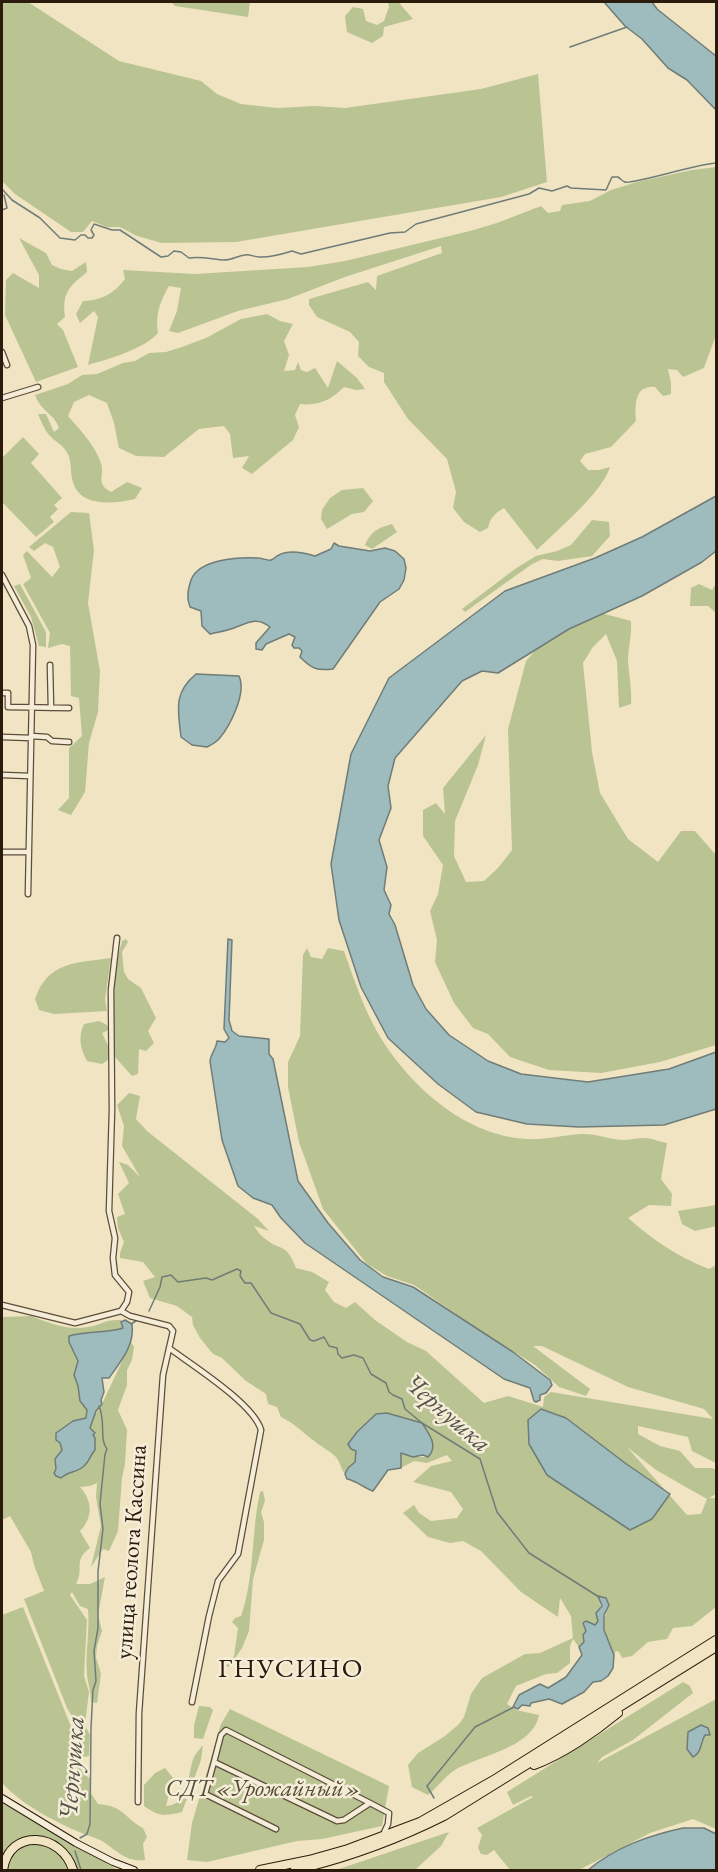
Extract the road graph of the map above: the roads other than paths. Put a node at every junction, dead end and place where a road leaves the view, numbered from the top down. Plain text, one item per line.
1 (2, 352) edge
2 (7, 365) dead end
3 (38, 387) dead end
4 (2, 398) edge
5 (2, 575) edge
6 (50, 665) dead end
7 (2, 693) edge
8 (51, 708) junction
9 (69, 708) dead end
10 (32, 709) junction
11 (2, 737) edge
12 (31, 737) junction
13 (69, 742) dead end
14 (2, 775) edge
15 (30, 776) junction
16 (2, 852) edge
17 (29, 852) junction
18 (28, 894) dead end
19 (117, 938) dead end
20 (2, 1305) edge
21 (121, 1311) junction
22 (169, 1348) junction
23 (717, 1640) edge
24 (717, 1647) edge
25 (192, 1702) dead end
26 (214, 1762) junction
27 (2, 1798) edge
28 (138, 1802) dead end
29 (370, 1803) junction
30 (276, 1829) dead end
31 (379, 1839) junction
32 (3, 1870) edge
33 (73, 1870) edge
34 (134, 1870) edge
35 (260, 1870) edge
36 (295, 1870) edge

1 - 2 street
3 - 4 street
5 - 10 street
6 - 8 street
7 - 10 street
8 - 9 street
8 - 10 street
10 - 12 street
11 - 12 street
12 - 13 street
12 - 15 street
14 - 15 street
15 - 17 street
16 - 17 street
17 - 18 street
19 - 21 street
20 - 21 street
21 - 22 street, улица геолога Кассина
22 - 25 street
22 - 28 street, улица геолога Кассина
23 - 31 highway
24 - 36 highway
26 - 29 street
26 - 29 street
26 - 30 street
27 - 34 main road
29 - 31 street
31 - 35 highway
32 - 33 highway

